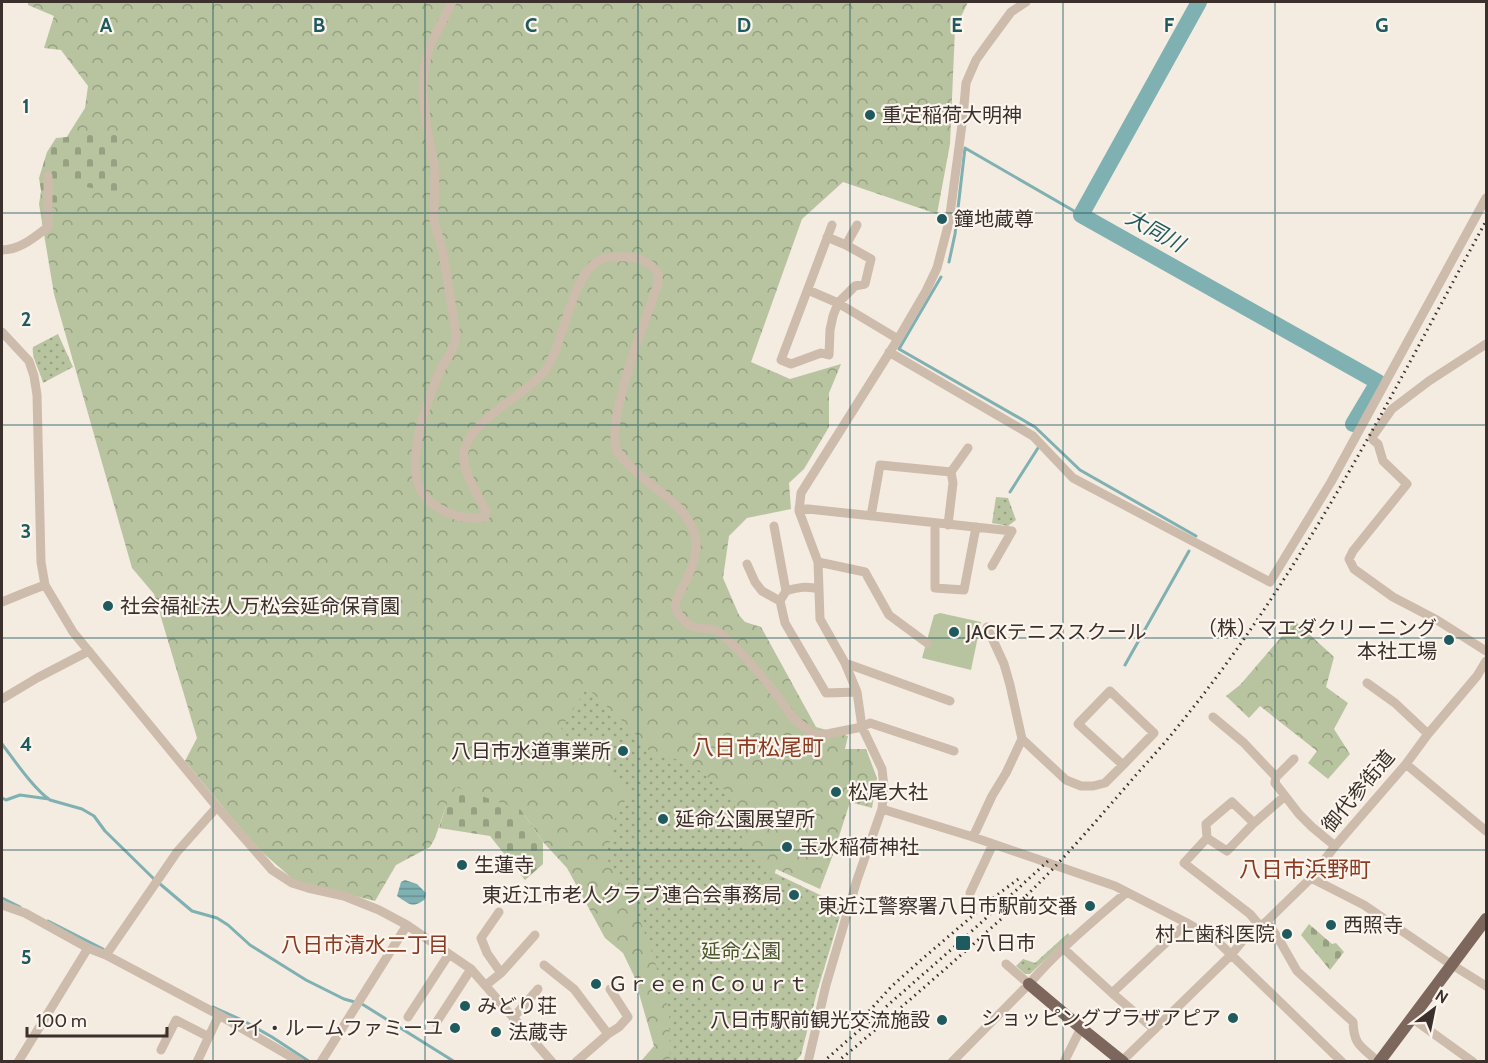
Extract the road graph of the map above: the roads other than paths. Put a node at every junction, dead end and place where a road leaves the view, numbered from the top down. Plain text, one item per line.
1 (452, 2) edge
2 (1026, 2) edge
3 (48, 176) dead end
4 (1486, 198) edge
5 (831, 225) dead end
6 (856, 225) dead end
7 (827, 237) junction
8 (846, 245) junction
9 (2, 250) edge
10 (808, 290) junction
11 (838, 303) junction
12 (2, 332) edge
13 (898, 339) junction
14 (1486, 344) edge
15 (889, 352) junction
16 (968, 448) dead end
17 (951, 472) junction
18 (799, 508) junction
19 (871, 516) junction
20 (935, 523) junction
21 (948, 525) junction
22 (774, 526) dead end
23 (976, 527) junction
24 (818, 562) junction
25 (747, 564) dead end
26 (992, 566) dead end
27 (45, 585) junction
28 (819, 589) junction
29 (786, 591) junction
30 (780, 601) junction
31 (2, 602) edge
32 (987, 627) dead end
33 (927, 643) dead end
34 (89, 651) junction
35 (1486, 651) edge
36 (1486, 661) edge
37 (845, 663) junction
38 (1367, 683) dead end
39 (857, 692) junction
40 (2, 699) edge
41 (950, 701) dead end
42 (1213, 717) dead end
43 (862, 727) junction
44 (1428, 734) junction
45 (1022, 740) junction
46 (954, 751) dead end
47 (1294, 759) dead end
48 (1406, 764) junction
49 (1123, 765) junction
50 (1276, 777) junction
51 (1285, 796) junction
52 (218, 807) junction
53 (882, 809) junction
54 (1254, 823) junction
55 (1486, 831) edge
56 (973, 837) junction
57 (1207, 838) junction
58 (993, 844) junction
59 (1335, 846) junction
60 (1311, 878) junction
61 (1127, 892) junction
62 (970, 893) dead end
63 (2, 905) edge
64 (499, 912) dead end
65 (1486, 919) edge
66 (1187, 923) junction
67 (1264, 924) junction
68 (407, 925) junction
69 (535, 935) dead end
70 (88, 948) junction
71 (1064, 949) junction
72 (449, 954) junction
73 (106, 955) junction
74 (1231, 955) junction
75 (1006, 964) dead end
76 (1452, 964) junction
77 (544, 965) dead end
78 (471, 969) junction
79 (501, 973) junction
80 (1029, 984) junction
81 (486, 985) junction
82 (1486, 986) edge
83 (538, 989) dead end
84 (610, 989) dead end
85 (1112, 993) junction
86 (219, 1015) junction
87 (408, 1017) dead end
88 (513, 1018) junction
89 (1412, 1018) junction
90 (436, 1023) dead end
91 (1081, 1028) junction
92 (1154, 1029) junction
93 (608, 1034) junction
94 (209, 1037) junction
95 (160, 1050) dead end
96 (957, 1060) edge
97 (1122, 1061) edge
98 (18, 1062) edge
99 (197, 1062) edge
100 (300, 1062) edge
101 (321, 1062) edge
102 (552, 1062) edge
103 (576, 1062) edge
104 (808, 1062) edge
105 (1064, 1062) edge
106 (1342, 1062) edge
107 (1378, 1062) edge
108 (1473, 1062) edge

1 - 43 street
2 - 13 street
3 - 9 street
4 - 15 street
5 - 7 street
6 - 8 street
7 - 8 street
7 - 10 street
8 - 11 street
10 - 11 street
10 - 11 street
11 - 13 street
12 - 27 street
13 - 15 street
14 - 35 street
15 - 18 street
16 - 17 street
17 - 19 street
17 - 21 street
18 - 19 street
18 - 24 street
19 - 20 street
20 - 21 street
20 - 23 street
21 - 23 street
22 - 29 street
23 - 26 street
24 - 28 street
24 - 33 street
25 - 30 street
27 - 31 street
27 - 34 street
28 - 29 street
28 - 37 street
29 - 30 street
30 - 39 street
32 - 45 street
34 - 40 street
34 - 52 street
36 - 44 street, 御代参街道
37 - 39 street
37 - 41 street
38 - 44 street
39 - 43 street
42 - 50 street
43 - 46 street
43 - 53 street
44 - 48 street, 御代参街道
45 - 49 street
45 - 56 street
47 - 50 street
48 - 55 street
48 - 59 street, 御代参街道
49 - 49 street
50 - 51 street
51 - 54 street
51 - 59 street
52 - 68 street
52 - 73 street
53 - 56 street
53 - 104 street
54 - 57 street
54 - 57 street
56 - 58 street
57 - 67 street
58 - 61 street
58 - 62 street
59 - 60 street, 御代参街道
60 - 67 street, 御代参街道
60 - 76 street
61 - 66 street
61 - 71 street
63 - 70 street
64 - 79 street
65 - 76 main road
66 - 74 street
66 - 85 street
67 - 74 street, 御代参街道
67 - 107 street
68 - 72 street
68 - 101 street
69 - 79 street
70 - 73 street
70 - 98 street
71 - 80 street
71 - 85 street
72 - 78 street
72 - 87 street
73 - 86 street
74 - 92 street, 御代参街道
74 - 106 street
75 - 80 street
76 - 82 street
76 - 89 main road
77 - 93 street
78 - 81 street
78 - 90 street
79 - 81 street
80 - 91 main road
80 - 96 street
81 - 88 street
83 - 88 street
84 - 93 street
85 - 92 street
86 - 94 street
86 - 100 street
88 - 102 street
89 - 107 main road
89 - 108 street
91 - 97 main road
91 - 105 street
92 - 97 street, 御代参街道
93 - 103 street
94 - 95 street
94 - 99 street

